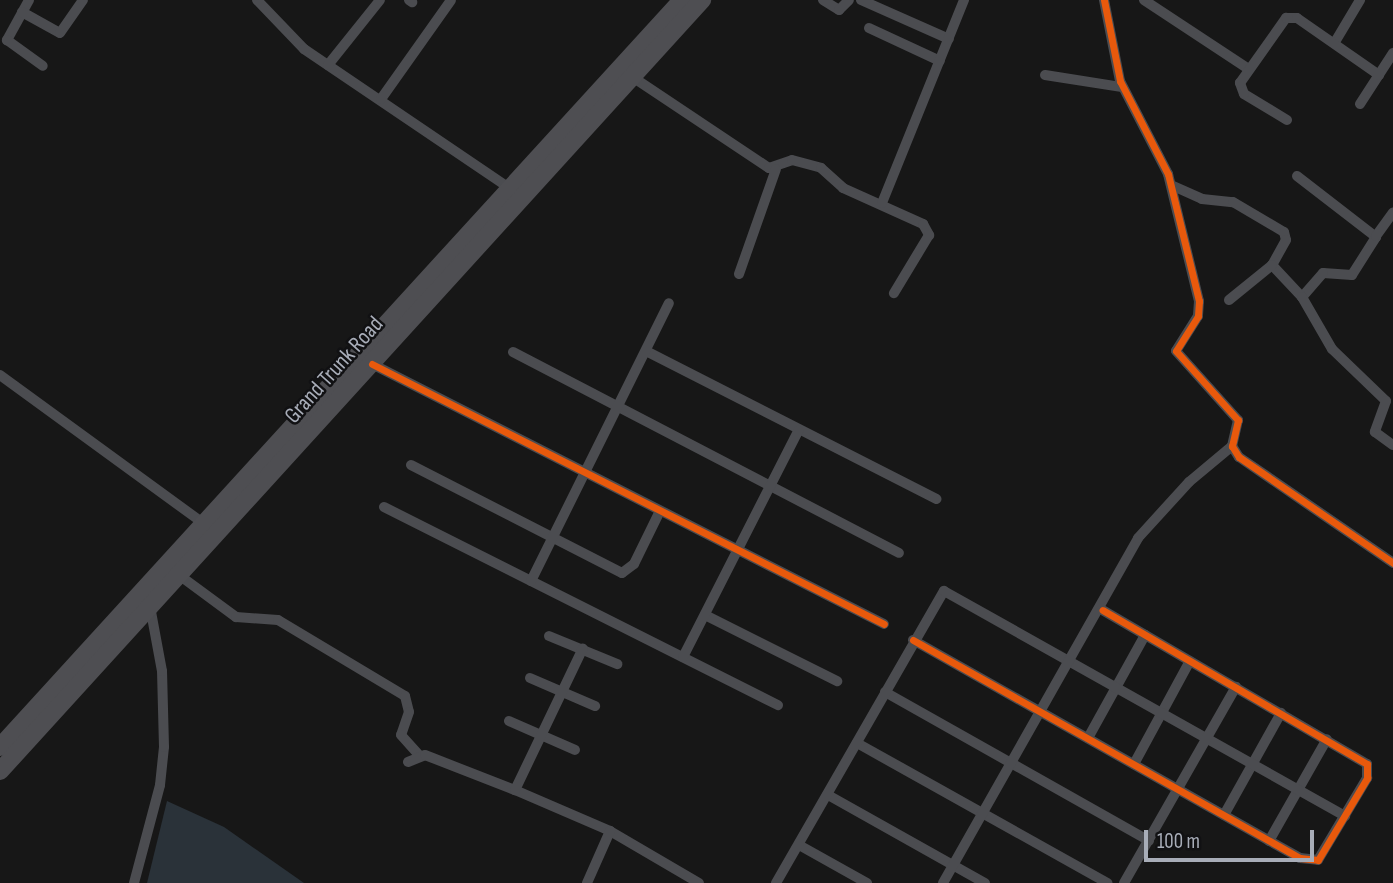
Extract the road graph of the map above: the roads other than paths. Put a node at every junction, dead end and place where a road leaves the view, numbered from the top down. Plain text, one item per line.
1 (29, 0) edge
2 (83, 0) edge
3 (257, 0) edge
4 (380, 0) edge
5 (451, 0) edge
6 (682, 0) edge
7 (702, 0) edge
8 (822, 0) edge
9 (849, 0) edge
10 (861, 0) edge
11 (964, 0) edge
12 (1104, 0) edge
13 (1144, 0) edge
14 (1360, 0) edge
15 (22, 12) junction
16 (869, 28) dead end
17 (948, 38) junction
18 (1335, 42) junction
19 (1393, 53) edge
20 (940, 61) junction
21 (328, 65) junction
22 (43, 66) dead end
23 (1247, 68) junction
24 (1045, 75) dead end
25 (1379, 75) junction
26 (631, 76) junction
27 (1122, 87) junction
28 (381, 99) junction
29 (1360, 104) dead end
30 (1287, 120) dead end
31 (776, 169) junction
32 (1297, 176) dead end
33 (1171, 185) junction
34 (512, 190) junction
35 (882, 203) junction
36 (1393, 213) edge
37 (1376, 236) junction
38 (1272, 265) junction
39 (739, 274) dead end
40 (894, 293) dead end
41 (1301, 297) junction
42 (1229, 300) dead end
43 (669, 303) dead end
44 (646, 351) junction
45 (513, 352) dead end
46 (372, 364) junction
47 (0, 375) edge
48 (619, 406) junction
49 (798, 431) junction
50 (1393, 445) edge
51 (1232, 446) junction
52 (411, 465) dead end
53 (586, 472) junction
54 (771, 487) junction
55 (936, 499) dead end
56 (384, 507) dead end
57 (660, 511) junction
58 (204, 524) junction
59 (553, 537) junction
60 (737, 550) junction
61 (899, 553) dead end
62 (1393, 563) edge
63 (179, 575) junction
64 (531, 581) junction
65 (150, 606) junction
66 (1102, 610) junction
67 (705, 615) junction
68 (130, 616) junction
69 (884, 624) dead end
70 (1145, 635) junction
71 (549, 636) dead end
72 (914, 640) junction
73 (583, 649) junction
74 (684, 657) junction
75 (1069, 657) junction
76 (1190, 661) junction
77 (617, 664) dead end
78 (530, 678) dead end
79 (837, 681) dead end
80 (1117, 685) junction
81 (1236, 687) junction
82 (562, 692) junction
83 (885, 692) junction
84 (778, 705) dead end
85 (595, 706) dead end
86 (1163, 711) junction
87 (1042, 712) junction
88 (1281, 713) junction
89 (509, 721) dead end
90 (540, 735) junction
91 (1208, 737) junction
92 (1088, 738) junction
93 (1326, 739) junction
94 (857, 743) junction
95 (0, 747) edge
96 (575, 750) dead end
97 (419, 755) junction
98 (408, 762) dead end
99 (1012, 762) junction
100 (1252, 763) junction
101 (1134, 764) junction
102 (0, 771) edge
103 (1298, 789) junction
104 (515, 790) junction
105 (1178, 790) junction
106 (828, 795) junction
107 (981, 814) junction
108 (1224, 816) junction
109 (1345, 816) junction
110 (610, 831) junction
111 (1149, 841) junction
112 (1269, 841) junction
113 (799, 845) junction
114 (954, 865) junction
115 (695, 882) edge
116 (134, 883) edge
117 (586, 883) edge
118 (776, 883) edge
119 (867, 883) edge
120 (943, 883) edge
121 (985, 883) edge
122 (1107, 883) edge
123 (1124, 883) edge

1 - 15 street
2 - 15 street
3 - 21 street
4 - 21 street
5 - 28 street
6 - 34 highway, Grand Trunk Road
7 - 26 highway, Grand Trunk Road
8 - 9 street
10 - 17 street
11 - 17 street
12 - 27 street
13 - 23 street
14 - 18 street
15 - 22 street
16 - 20 street
17 - 20 street
18 - 23 street
18 - 25 street
19 - 25 street
20 - 35 street
21 - 28 street
23 - 30 street
24 - 27 street
25 - 29 street
26 - 31 street
26 - 46 highway, Grand Trunk Road
27 - 33 street
28 - 34 street
31 - 35 street
31 - 39 street
32 - 37 street
33 - 38 street
33 - 51 street
34 - 58 highway, Grand Trunk Road
35 - 40 street
36 - 37 street
37 - 41 street
38 - 41 street
38 - 42 street
41 - 50 street
43 - 44 street
44 - 48 street
44 - 49 street
45 - 48 street
46 - 53 street
46 - 63 highway, Grand Trunk Road
47 - 58 street
48 - 53 street
48 - 54 street
49 - 54 street
49 - 55 street
51 - 62 street
51 - 66 street
52 - 59 street
53 - 57 street
53 - 59 street
54 - 60 street
54 - 61 street
56 - 64 street
57 - 59 street
57 - 60 street
58 - 68 highway, Grand Trunk Road
59 - 64 street
60 - 67 street
60 - 69 street
63 - 65 highway, Grand Trunk Road
63 - 97 street
64 - 74 street
65 - 68 highway, Grand Trunk Road
65 - 116 street
66 - 70 street
66 - 75 street
67 - 74 street
67 - 79 street
68 - 95 highway, Grand Trunk Road
68 - 102 highway, Grand Trunk Road
70 - 76 street
70 - 80 street
71 - 73 street
72 - 75 street
72 - 83 street
72 - 87 street
73 - 77 street
73 - 82 street
74 - 84 street
75 - 80 street
75 - 87 street
76 - 81 street
76 - 86 street
78 - 82 street
80 - 86 street
80 - 92 street
81 - 88 street
81 - 91 street
82 - 85 street
82 - 90 street
83 - 94 street
83 - 99 street
86 - 91 street
86 - 101 street
87 - 92 street
87 - 99 street
88 - 93 street
88 - 100 street
89 - 90 street
90 - 96 street
90 - 104 street
91 - 100 street
91 - 105 street
92 - 101 street
93 - 103 street
93 - 109 street
94 - 106 street
94 - 107 street
97 - 98 street
97 - 104 street
99 - 107 street
99 - 111 street
100 - 103 street
100 - 108 street
101 - 105 street
103 - 109 street
103 - 112 street
104 - 110 street
105 - 108 street
105 - 111 street
106 - 113 street
106 - 114 street
107 - 114 street
107 - 122 street
108 - 112 street
109 - 112 street
110 - 115 street
110 - 117 street
111 - 123 street
113 - 118 street
113 - 119 street
114 - 120 street
114 - 121 street

